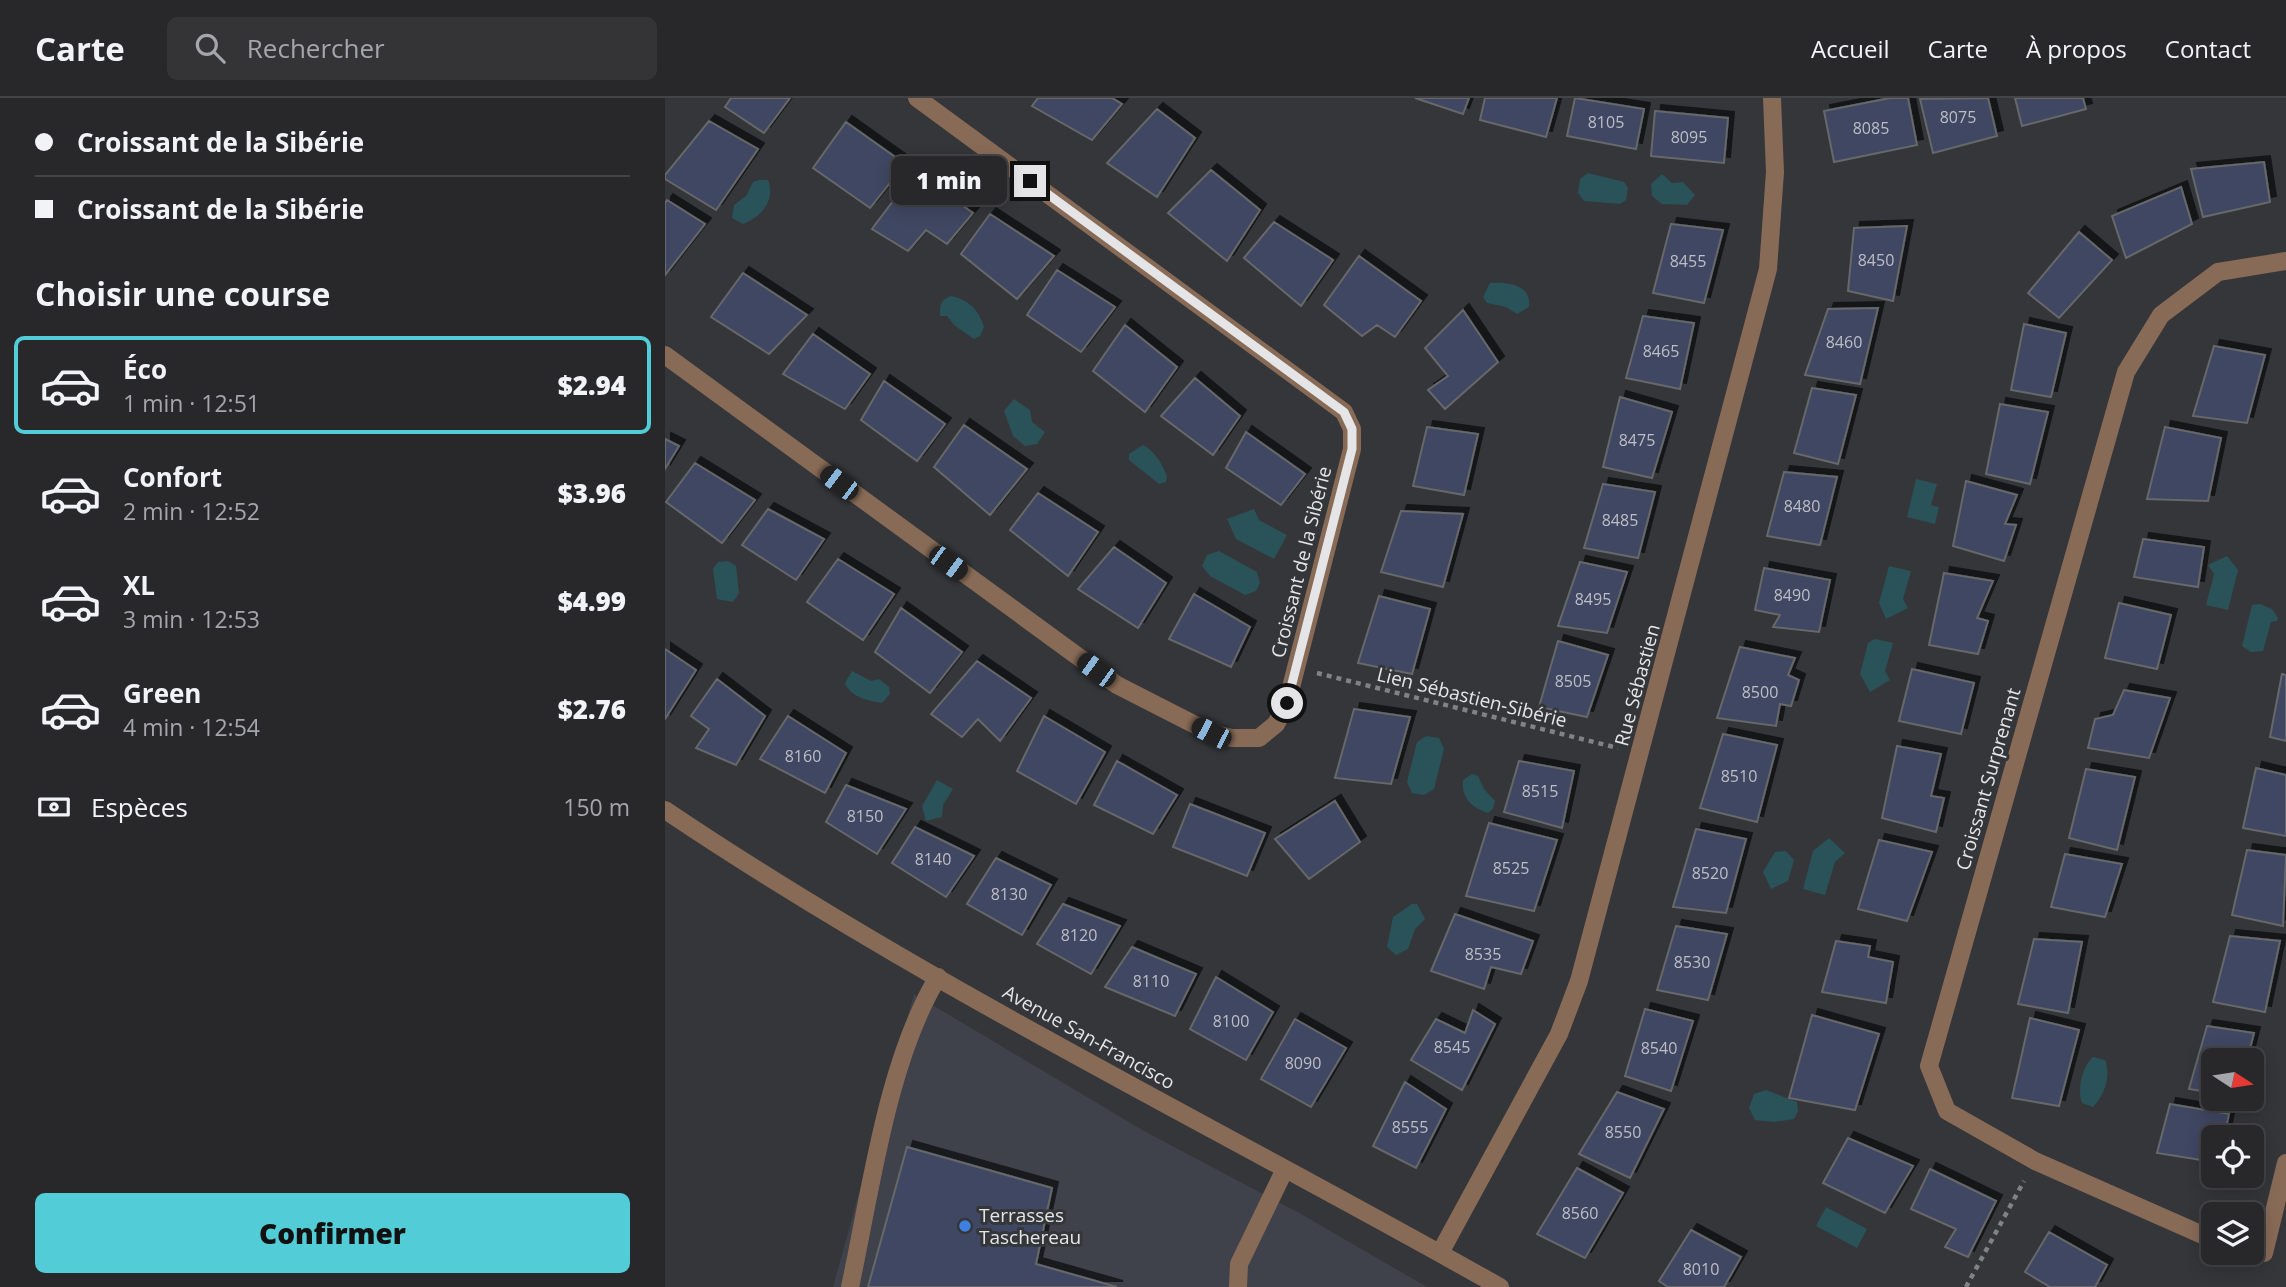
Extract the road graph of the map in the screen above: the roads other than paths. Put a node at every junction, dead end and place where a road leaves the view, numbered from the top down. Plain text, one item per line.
1 (918, 98) edge
2 (1772, 98) edge
3 (2286, 261) edge
4 (665, 355) edge
5 (665, 810) edge
6 (938, 977) junction
7 (2286, 1163) edge
8 (1285, 1169) junction
9 (2201, 1234) edge
10 (1440, 1253) junction
11 (2264, 1253) edge
12 (851, 1287) edge
13 (1238, 1287) edge
14 (1500, 1287) edge

1 - 4 street, Croissant de la Sibérie
2 - 10 street, Rue Sébastien
3 - 9 street, Croissant Surprenant
5 - 6 street, Avenue San-Francisco
6 - 8 street, Avenue San-Francisco
6 - 12 street
7 - 11 street
8 - 10 street, Avenue San-Francisco
8 - 13 street
10 - 14 street, Avenue San-Francisco

